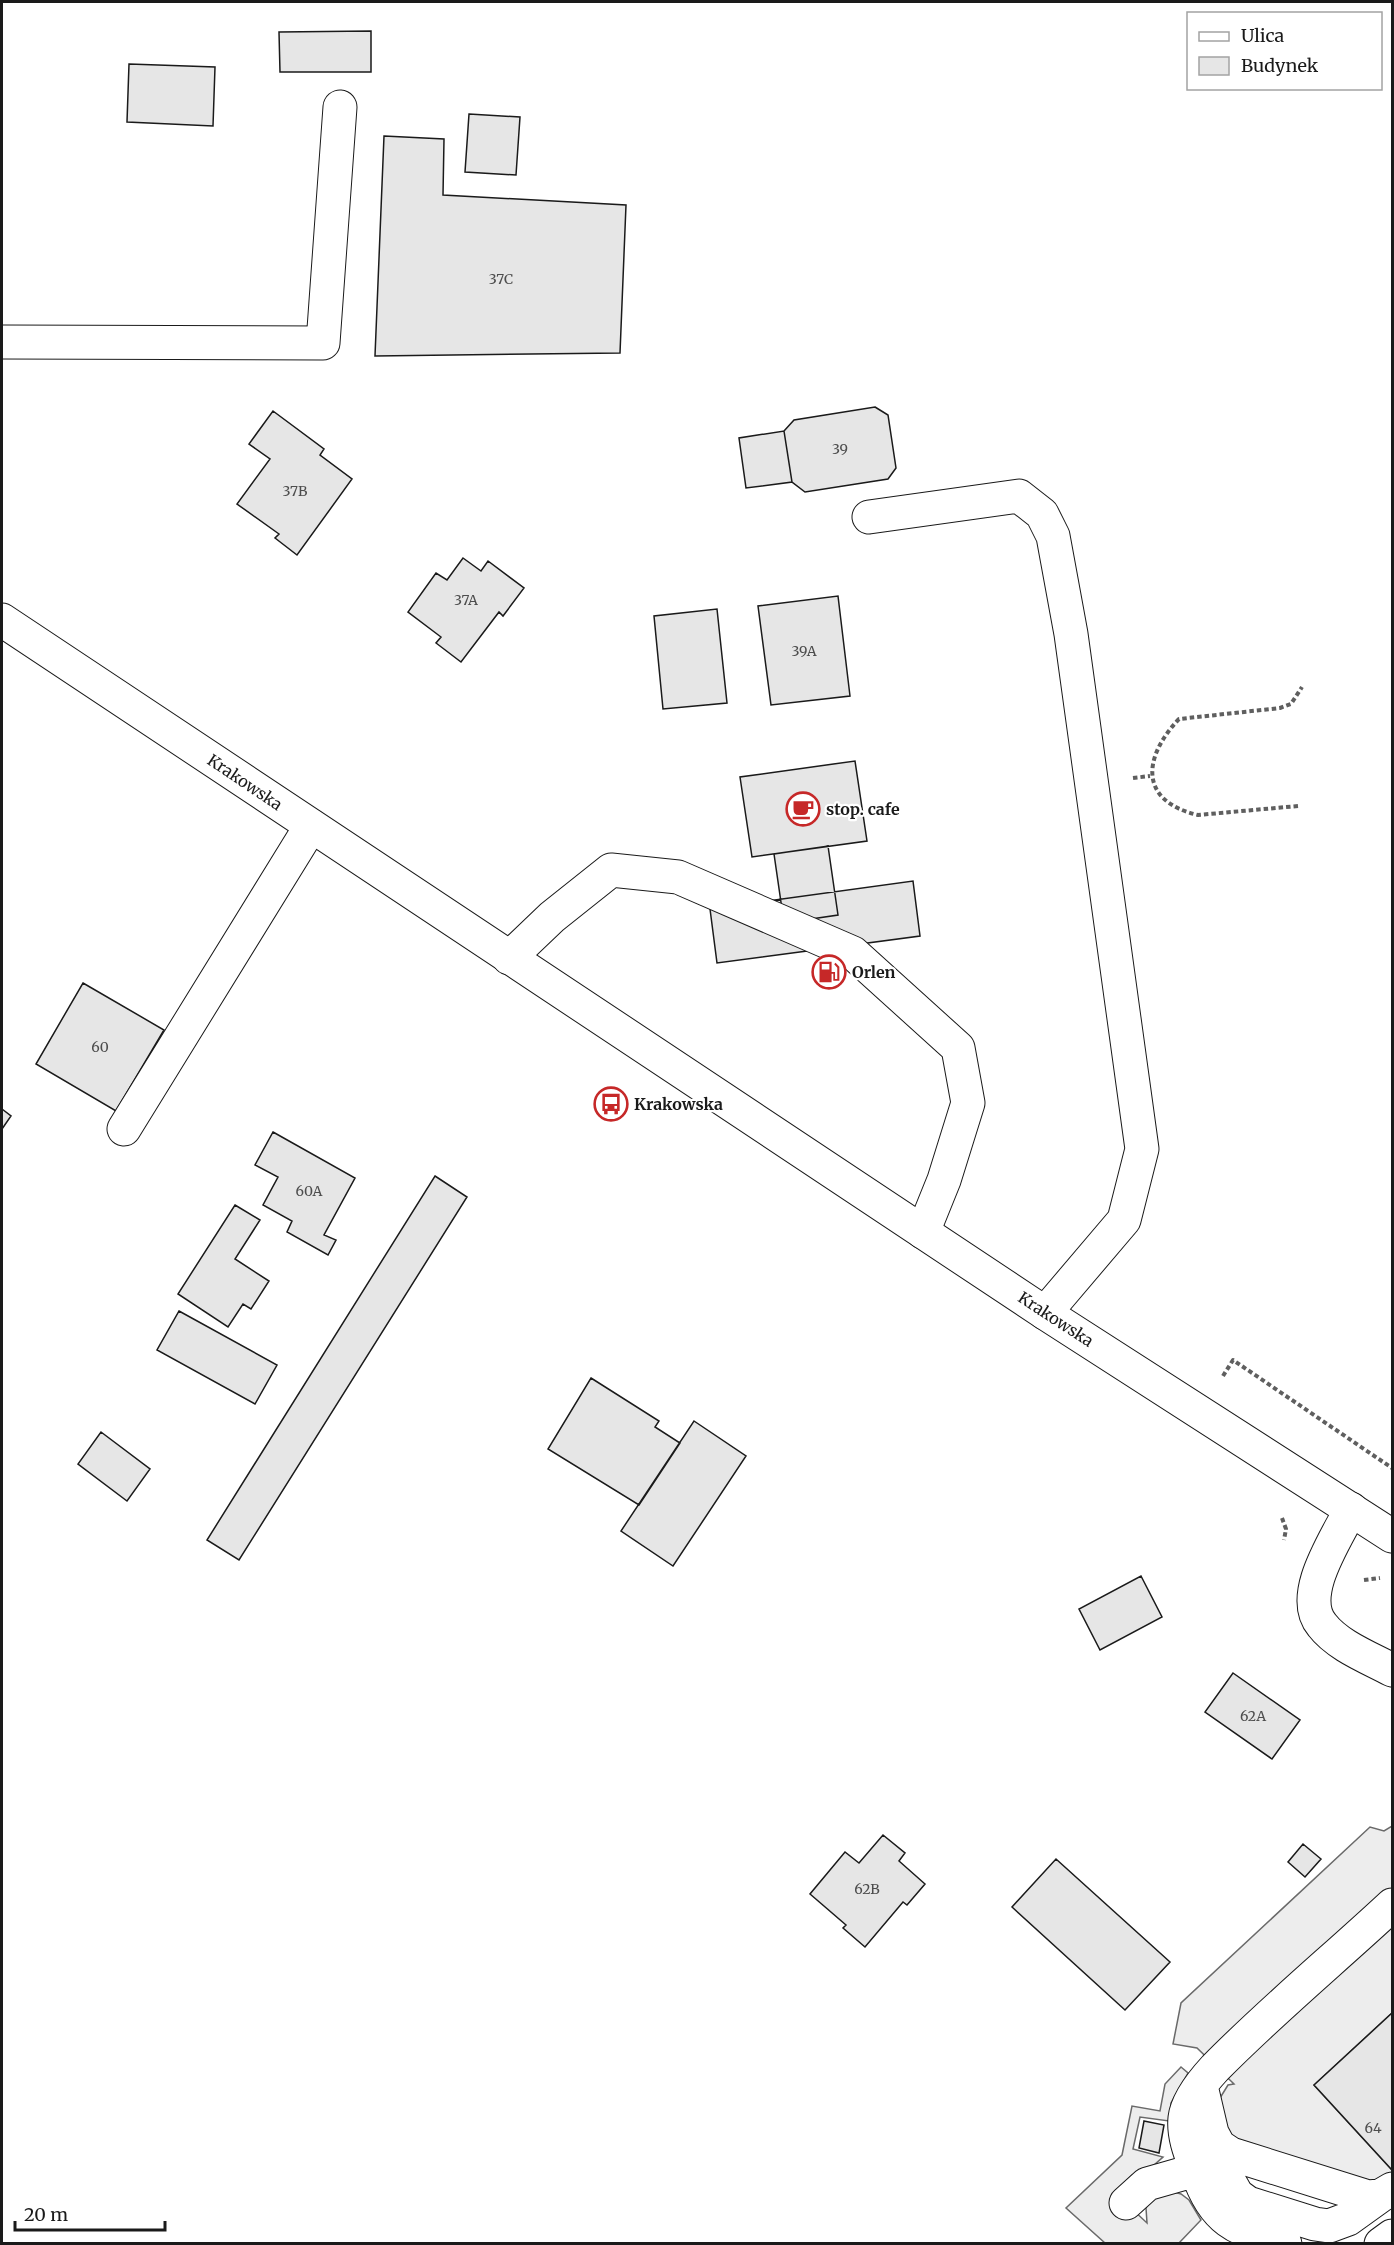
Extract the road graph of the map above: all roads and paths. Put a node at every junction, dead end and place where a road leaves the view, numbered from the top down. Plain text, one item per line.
1 (340, 107) dead end
2 (2, 342) edge
3 (868, 517) dead end
4 (2, 620) edge
5 (1302, 687) dead end
6 (1298, 806) dead end
7 (311, 826) junction
8 (509, 958) junction
9 (124, 1129) dead end
10 (923, 1232) junction
11 (1045, 1313) junction
12 (1199, 1411) junction
13 (1392, 1468) edge
14 (1351, 1509) junction
15 (1392, 1536) edge
16 (1392, 1670) edge
17 (1392, 1905) edge
18 (1202, 2086) junction
19 (1196, 2170) junction
20 (1386, 2192) edge
21 (1126, 2203) dead end
22 (1392, 2236) edge
23 (1285, 2244) edge
24 (1381, 2244) edge

1 - 2 main road
3 - 11 main road
4 - 7 main road, Krakowska
5 - 6 path
7 - 8 main road, Krakowska
7 - 9 main road
8 - 10 main road, Krakowska
8 - 10 main road
10 - 11 main road, Krakowska
11 - 12 main road, Krakowska
12 - 13 path
12 - 14 main road, Krakowska
14 - 15 main road, Krakowska
14 - 16 main road
17 - 18 main road
18 - 19 main road
18 - 20 main road
19 - 21 main road
19 - 23 main road
22 - 24 main road

